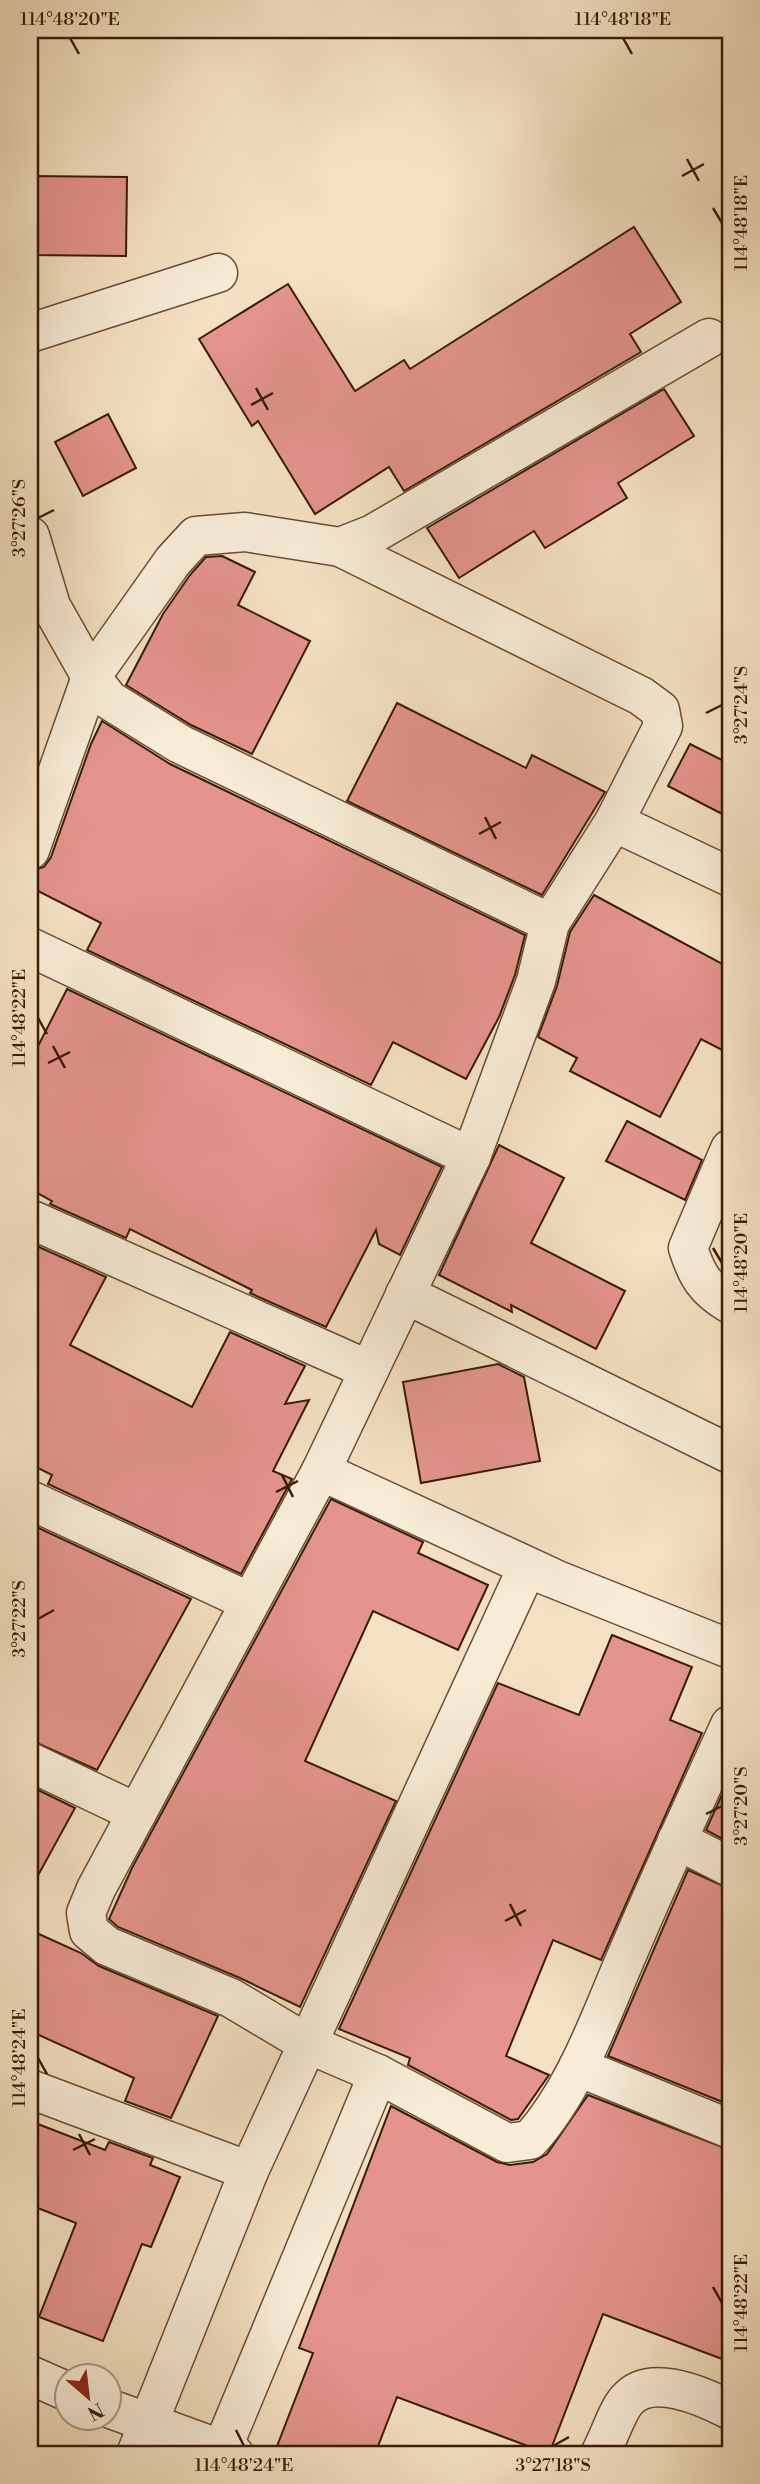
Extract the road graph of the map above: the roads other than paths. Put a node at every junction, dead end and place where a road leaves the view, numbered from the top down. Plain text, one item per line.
1 (218, 273) dead end
2 (30, 333) edge
3 (709, 338) dead end
4 (30, 536) edge
5 (340, 547) junction
6 (91, 677) junction
7 (614, 821) junction
8 (30, 850) edge
9 (730, 877) edge
10 (551, 923) junction
11 (30, 947) edge
12 (730, 1149) edge
13 (471, 1157) junction
14 (30, 1219) edge
15 (405, 1294) junction
16 (730, 1304) edge
17 (369, 1370) junction
18 (730, 1454) edge
19 (321, 1471) junction
20 (30, 1500) edge
21 (569, 1585) junction
22 (250, 1602) junction
23 (730, 1649) edge
24 (730, 1725) edge
25 (30, 1762) edge
26 (137, 1813) junction
27 (677, 1840) junction
28 (730, 1867) edge
29 (308, 2044) junction
30 (579, 2067) junction
31 (378, 2074) junction
32 (30, 2089) edge
33 (730, 2129) edge
34 (249, 2171) junction
35 (30, 2375) edge
36 (52, 2385) edge
37 (730, 2410) edge
38 (122, 2421) edge
39 (141, 2439) edge
40 (225, 2452) edge
41 (600, 2454) edge

1 - 2 street
3 - 5 street
4 - 6 street
5 - 6 street
5 - 7 street
6 - 8 street
6 - 10 street
7 - 9 street
7 - 10 street
10 - 13 street
11 - 13 street
12 - 16 street
13 - 15 street
14 - 17 street
15 - 17 street
15 - 18 street
17 - 19 street
19 - 21 street
19 - 22 street
20 - 22 street
21 - 23 street
21 - 29 street
22 - 26 street
24 - 27 street
25 - 26 street
26 - 29 street
27 - 28 street
27 - 30 street
29 - 31 street
29 - 34 street
30 - 31 street
30 - 33 street
31 - 40 street
32 - 34 street
34 - 39 street
35 - 36 street
37 - 41 street
38 - 39 street
39 - 40 street

